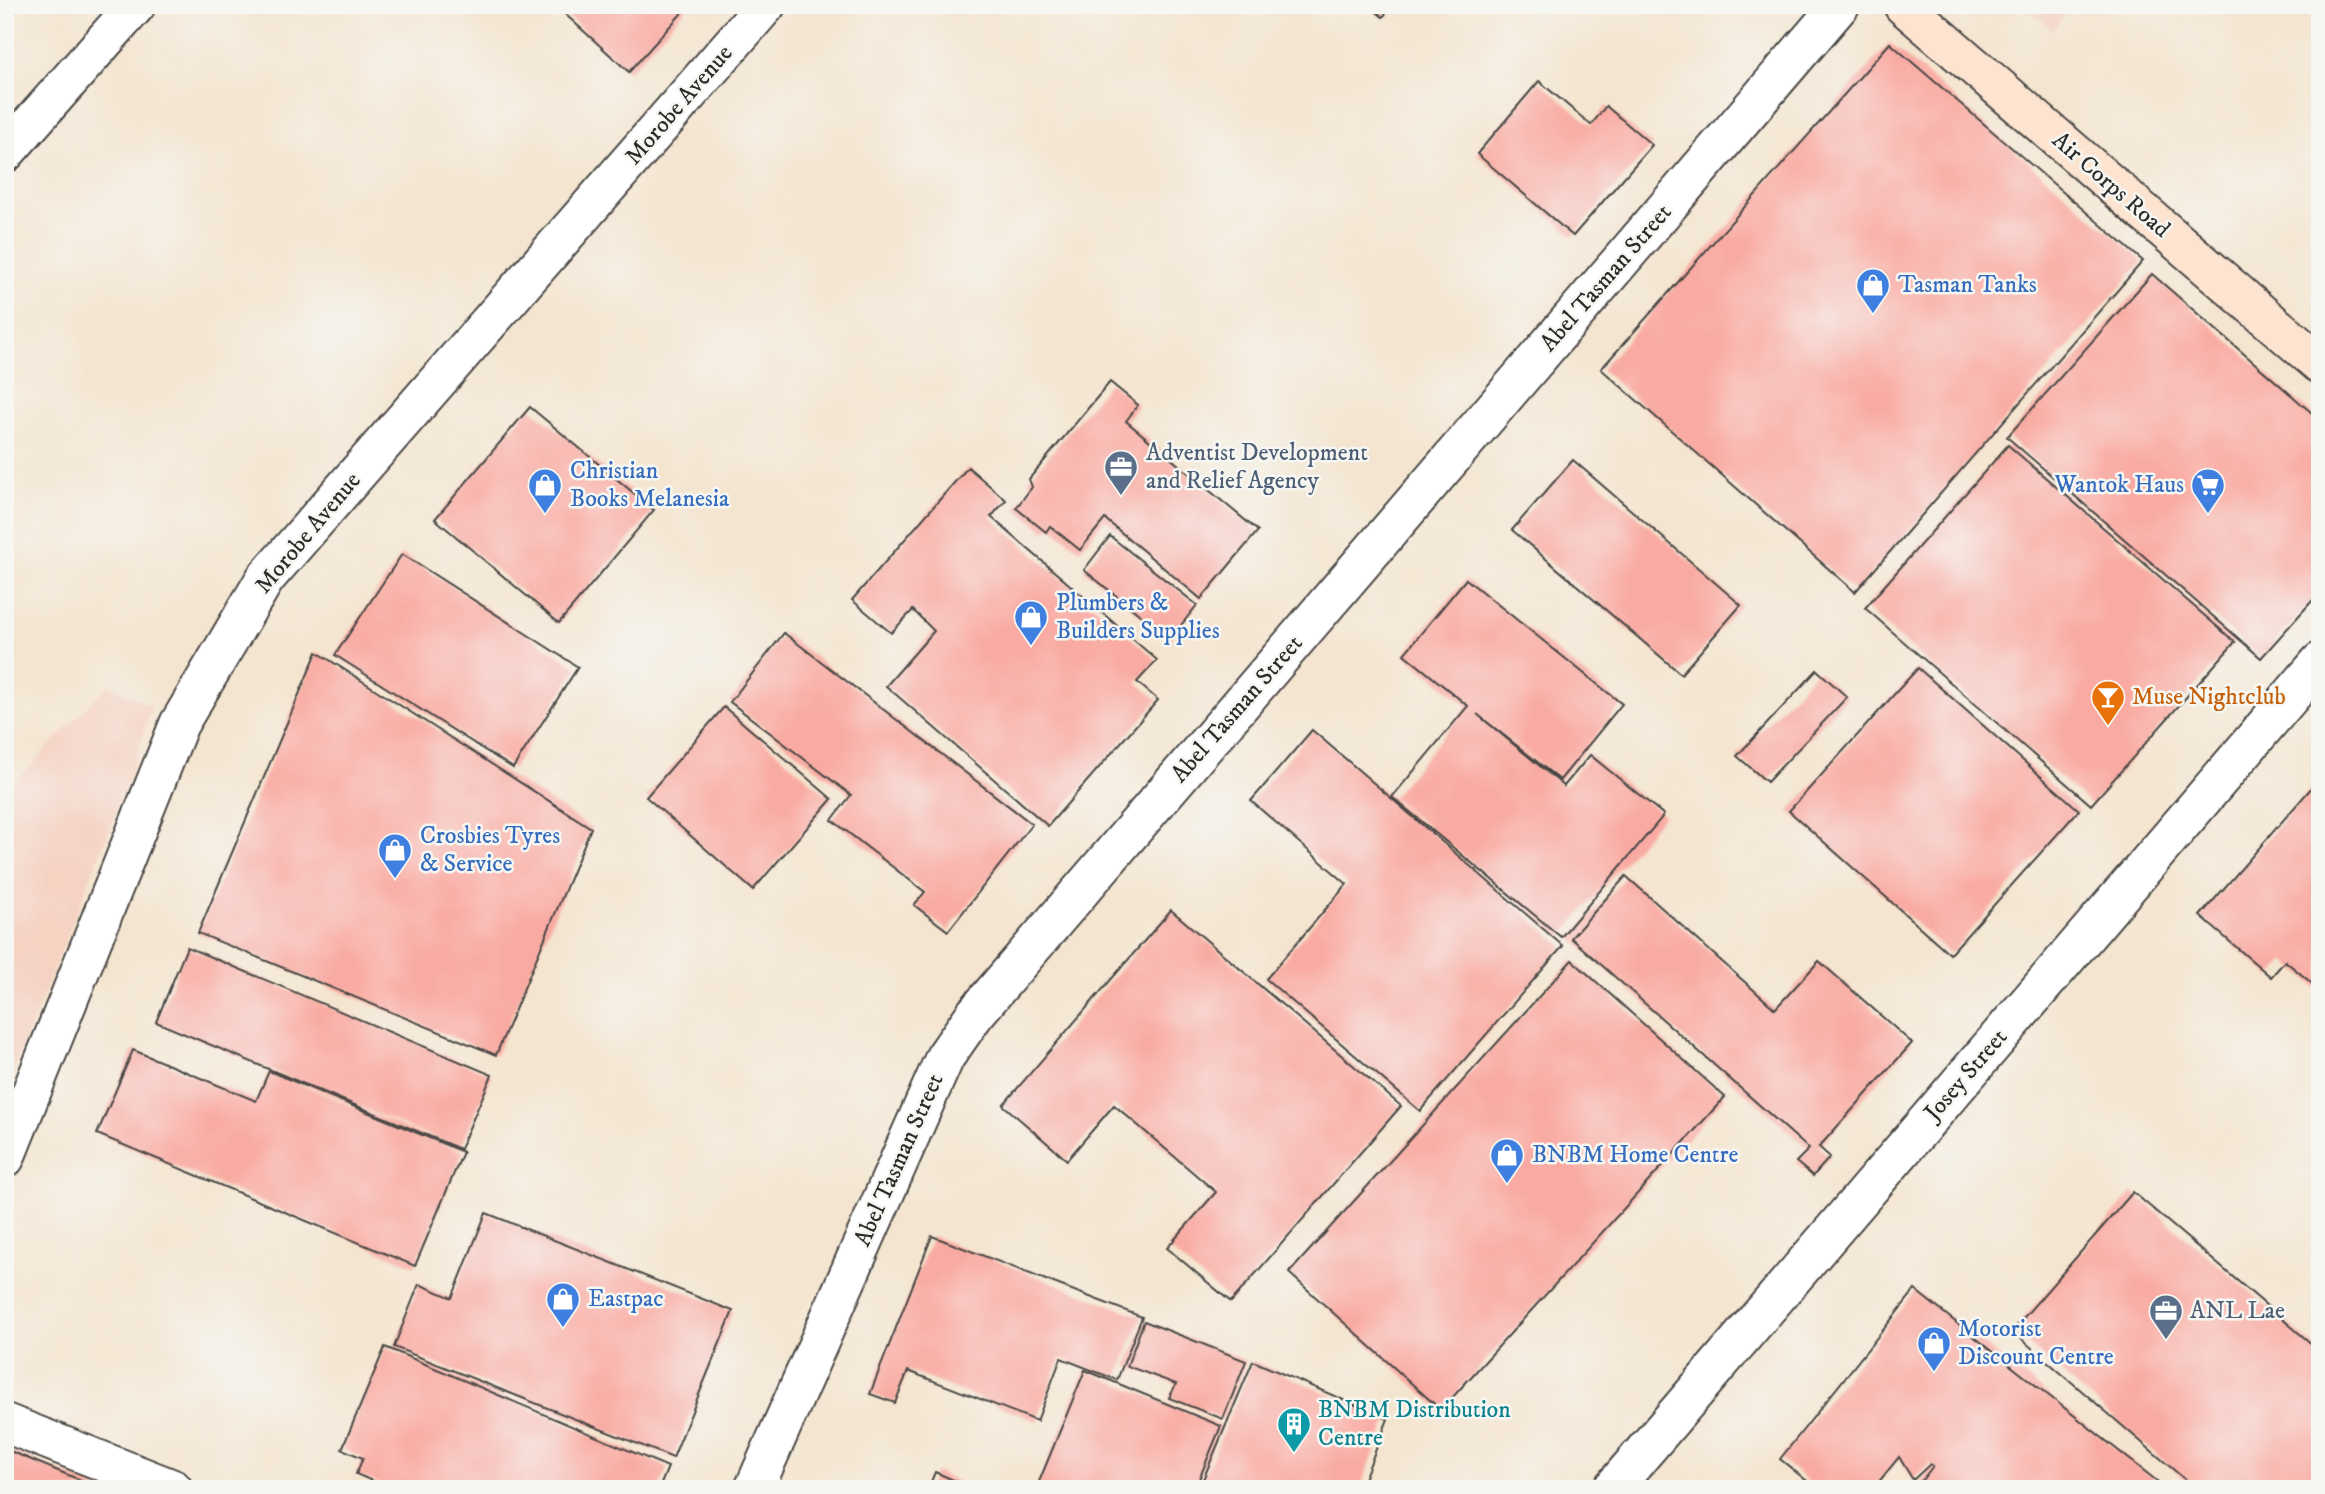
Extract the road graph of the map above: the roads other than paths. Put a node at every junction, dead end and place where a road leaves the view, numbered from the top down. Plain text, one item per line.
1 (136, 5) edge
2 (766, 5) edge
3 (1840, 5) edge
4 (1903, 5) edge
5 (5, 153) edge
6 (2320, 364) edge
7 (2320, 662) edge
8 (5, 1158) edge
9 (5, 1423) edge
10 (173, 1489) edge
11 (754, 1489) edge
12 (1612, 1489) edge

1 - 5 street
2 - 8 street, Morobe Avenue
3 - 11 street, Abel Tasman Street
4 - 6 street, Air Corps Road
7 - 12 street, Josey Street
9 - 10 street

